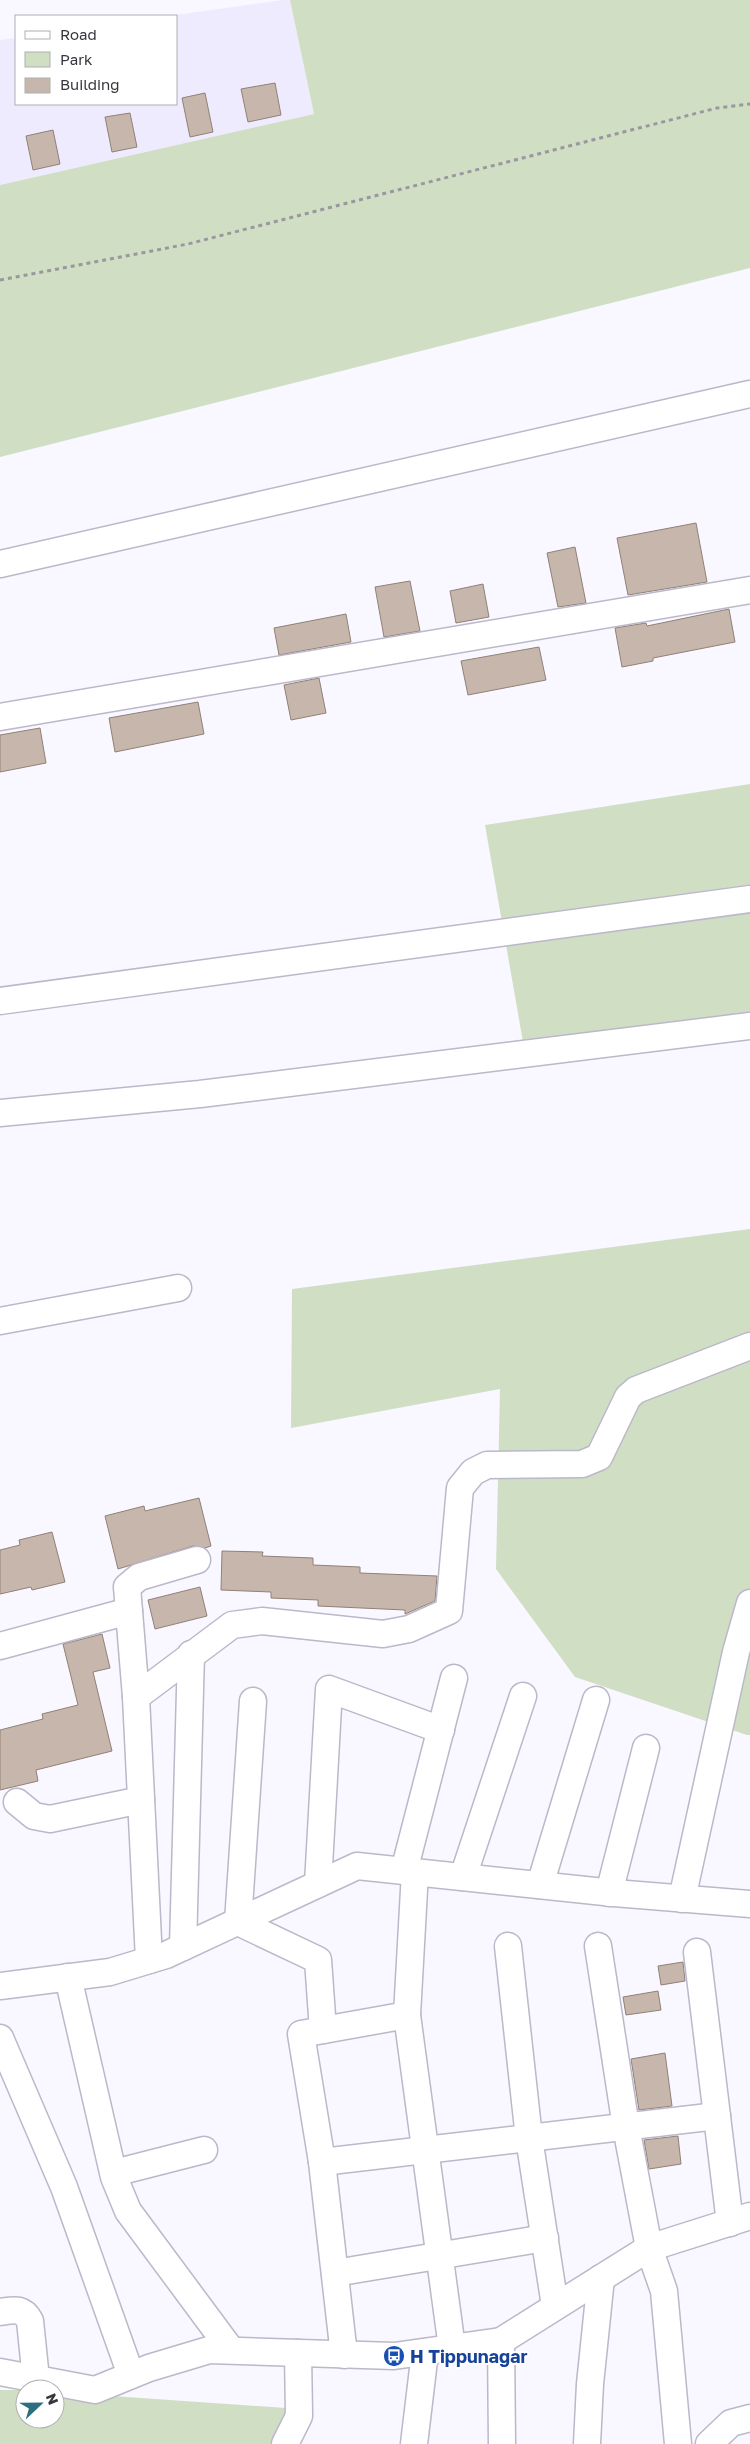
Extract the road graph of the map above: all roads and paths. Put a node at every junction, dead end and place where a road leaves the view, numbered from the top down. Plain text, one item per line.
1 (750, 104) edge
2 (0, 280) edge
3 (750, 394) edge
4 (0, 564) edge
5 (750, 590) edge
6 (0, 717) edge
7 (750, 899) edge
8 (0, 1001) edge
9 (750, 1026) edge
10 (0, 1113) edge
11 (178, 1288) dead end
12 (0, 1321) edge
13 (750, 1346) edge
14 (197, 1560) dead end
15 (750, 1603) edge
16 (129, 1611) junction
17 (0, 1646) edge
18 (191, 1654) junction
19 (454, 1678) dead end
20 (523, 1696) dead end
21 (136, 1697) junction
22 (596, 1700) dead end
23 (253, 1701) dead end
24 (441, 1730) junction
25 (646, 1748) dead end
26 (141, 1800) junction
27 (17, 1802) dead end
28 (409, 1872) junction
29 (463, 1877) junction
30 (318, 1884) junction
31 (540, 1885) junction
32 (609, 1893) junction
33 (682, 1899) junction
34 (750, 1904) edge
35 (238, 1922) junction
36 (508, 1946) dead end
37 (598, 1946) dead end
38 (183, 1947) junction
39 (697, 1952) dead end
40 (149, 1960) junction
41 (68, 1977) junction
42 (0, 1986) edge
43 (407, 2015) junction
44 (322, 2030) junction
45 (0, 2038) edge
46 (717, 2116) junction
47 (626, 2127) junction
48 (529, 2138) junction
49 (204, 2150) dead end
50 (426, 2150) junction
51 (322, 2162) junction
52 (114, 2173) junction
53 (740, 2219) edge
54 (545, 2238) junction
55 (649, 2248) junction
56 (440, 2255) junction
57 (334, 2272) junction
58 (601, 2278) junction
59 (556, 2306) junction
60 (0, 2312) edge
61 (501, 2340) junction
62 (452, 2348) junction
63 (231, 2350) junction
64 (425, 2352) junction
65 (298, 2353) junction
66 (344, 2355) junction
67 (0, 2372) edge
68 (131, 2375) junction
69 (36, 2379) joint
70 (65, 2384) edge
71 (750, 2418) edge
72 (285, 2444) edge
73 (414, 2444) edge
74 (502, 2444) edge
75 (587, 2444) edge
76 (678, 2444) edge
77 (709, 2444) edge

1 - 2 path
3 - 4 street
5 - 6 street
7 - 8 street
9 - 10 street
11 - 12 street
13 - 18 street
14 - 16 street
15 - 33 street
16 - 17 street
16 - 21 street
18 - 21 street
18 - 38 street
19 - 24 street
20 - 29 street
21 - 26 street
22 - 31 street
23 - 35 street
24 - 28 street
24 - 30 street
25 - 32 street
26 - 27 street
26 - 40 street
28 - 29 street
28 - 30 street
28 - 43 street
29 - 31 street
30 - 35 street
31 - 32 street
32 - 33 street
33 - 34 street
35 - 38 street
35 - 44 street
36 - 48 street
37 - 47 street
38 - 40 street
39 - 46 street
40 - 41 street
41 - 42 street
41 - 52 street
43 - 44 street
43 - 50 street
44 - 51 street
45 - 68 street
46 - 47 street
46 - 53 street
47 - 48 street
47 - 55 street
48 - 50 street
48 - 54 street
49 - 52 street
50 - 51 street
50 - 56 street
51 - 57 street
52 - 63 street
53 - 55 street
54 - 56 street
54 - 59 street
55 - 58 street
55 - 76 street
56 - 57 street
56 - 62 street
57 - 66 street
58 - 59 street
58 - 75 street
59 - 61 street
60 - 69 street
61 - 62 street
61 - 74 street
62 - 64 street
63 - 65 street
63 - 68 street
64 - 66 street
64 - 73 street
65 - 66 street
65 - 72 street
67 - 69 street
68 - 70 street
71 - 77 street

